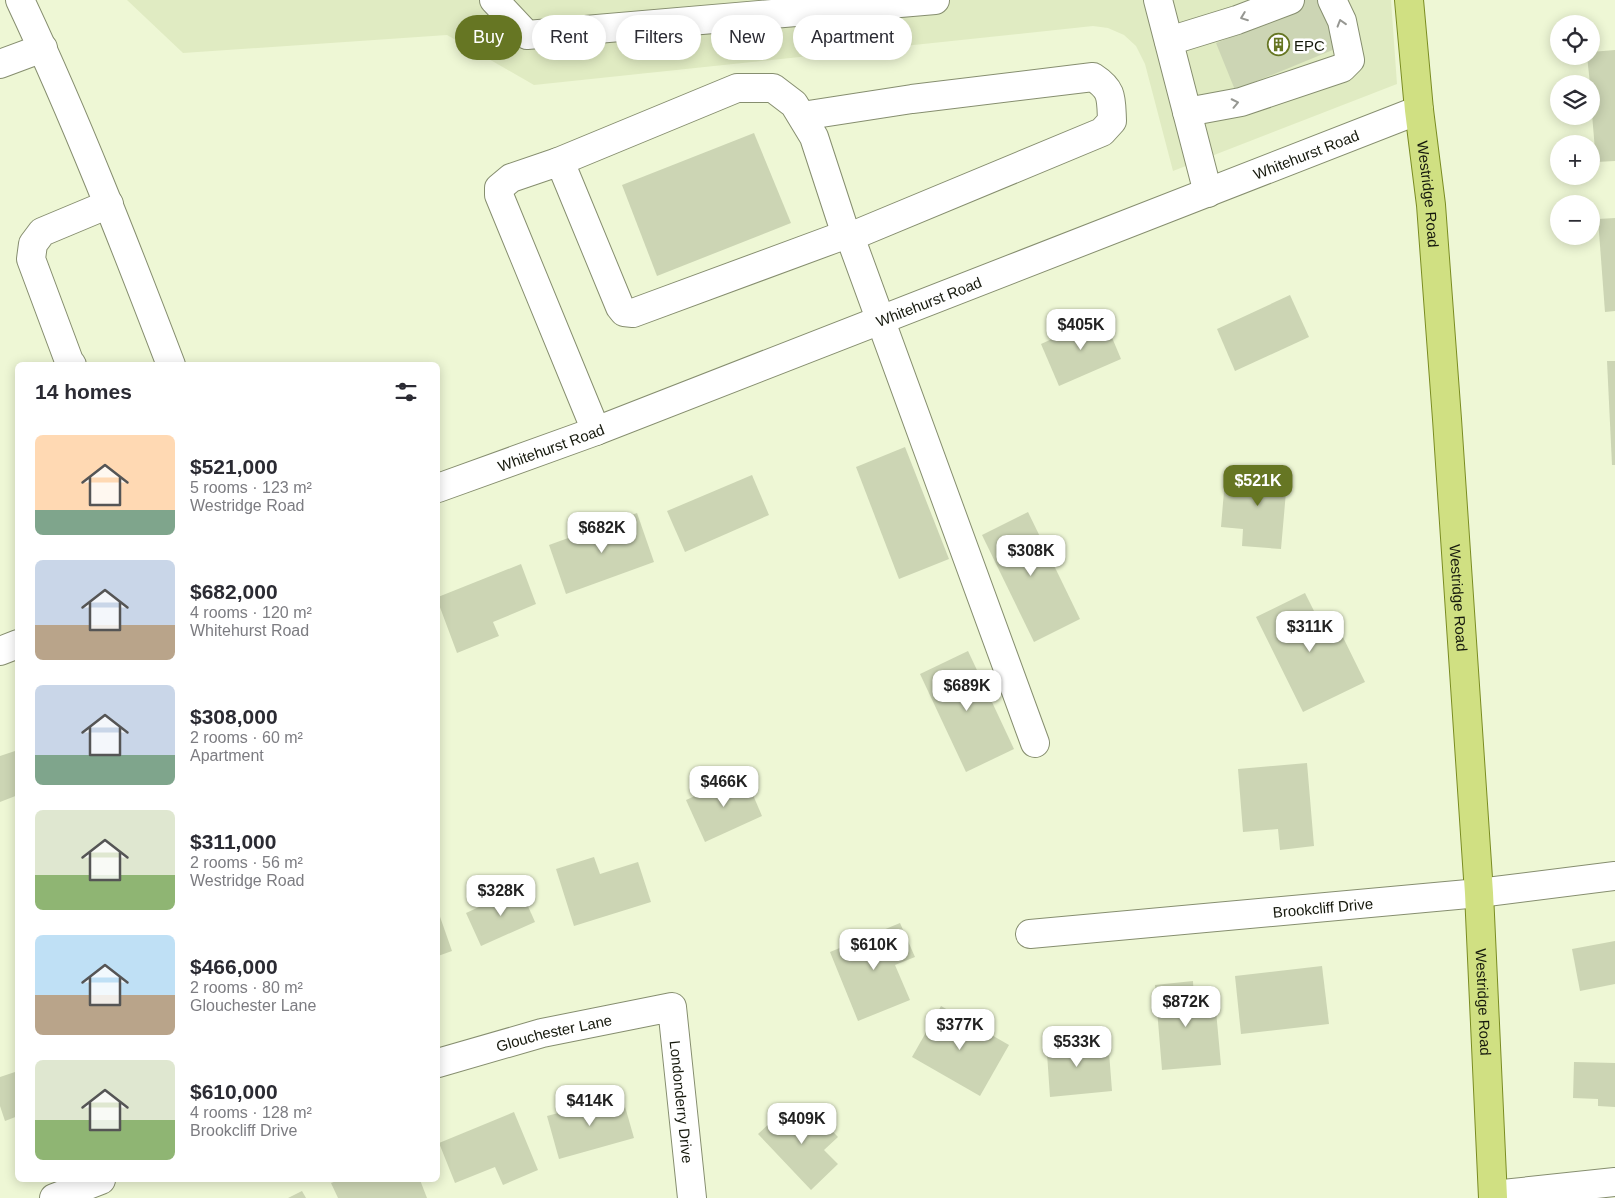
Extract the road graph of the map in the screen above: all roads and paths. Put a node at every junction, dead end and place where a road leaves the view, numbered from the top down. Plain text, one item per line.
1 (20, 0) edge
2 (494, 0) edge
3 (935, 0) edge
4 (1158, 0) edge
5 (1290, 0) edge
6 (1332, 0) edge
7 (1409, 0) edge
8 (1169, 41) junction
9 (43, 48) junction
10 (0, 64) edge
11 (1419, 110) junction
12 (1187, 112) junction
13 (802, 116) junction
14 (558, 162) junction
15 (1208, 193) junction
16 (109, 204) junction
17 (847, 238) junction
18 (881, 320) junction
19 (70, 362) edge
20 (170, 362) edge
21 (596, 431) junction
22 (440, 487) edge
23 (15, 645) edge
24 (0, 651) edge
25 (1035, 743) dead end
26 (1615, 876) edge
27 (1479, 893) junction
28 (1030, 934) dead end
29 (672, 1007) joint
30 (440, 1062) edge
31 (96, 1182) edge
32 (1615, 1182) edge
33 (1493, 1196) edge
34 (54, 1198) edge
35 (692, 1198) edge

1 - 9 street
2 - 3 street
4 - 8 street
5 -> 8 street
12 -> 6 street
7 - 11 main road, Westridge Road
8 - 12 street
9 - 10 street
9 - 16 street
11 - 15 street, Whitehurst Road
11 - 27 main road, Westridge Road
12 - 15 street
13 - 14 street
13 - 17 street
13 - 17 street
14 - 17 street
14 - 21 street
15 - 18 street, Whitehurst Road
16 - 19 street
16 - 20 street
17 - 18 street
18 - 21 street, Whitehurst Road
18 - 25 street
21 - 22 street, Whitehurst Road
23 - 24 street
26 - 27 street, Brookcliff Drive
27 - 28 street, Brookcliff Drive
27 - 33 main road, Westridge Road
29 - 30 street, Glouchester Lane
29 - 35 street, Londonderry Drive
31 - 34 street
32 - 33 street

